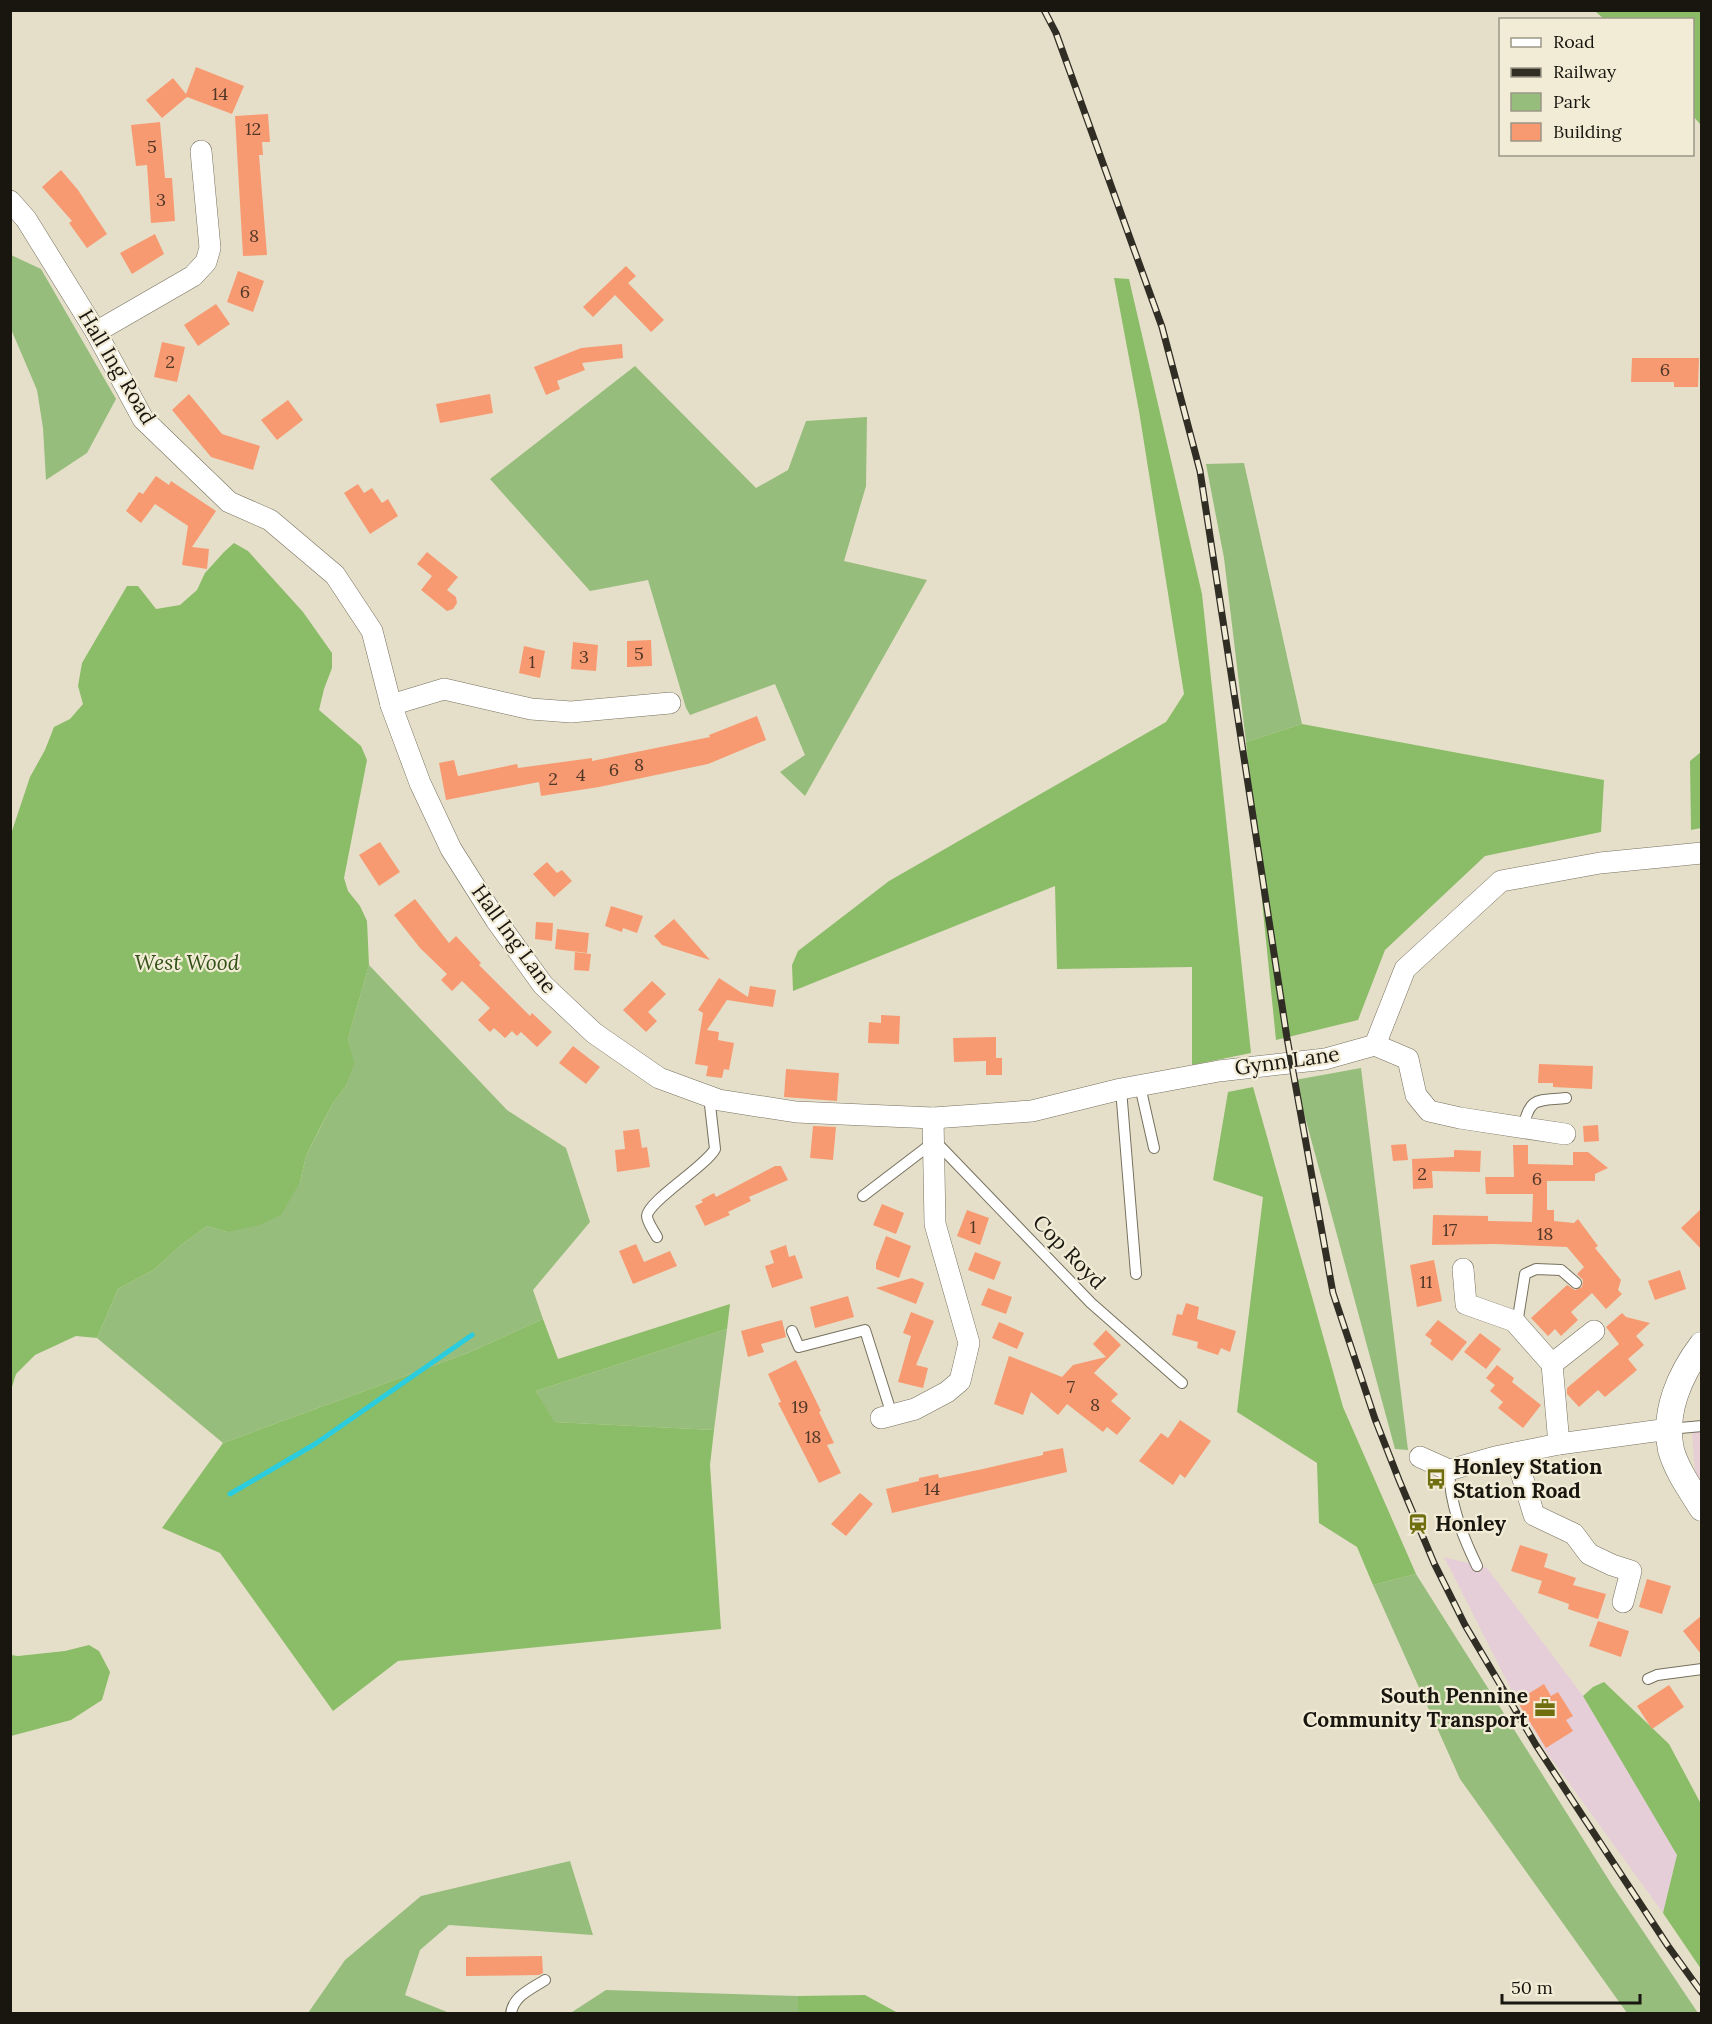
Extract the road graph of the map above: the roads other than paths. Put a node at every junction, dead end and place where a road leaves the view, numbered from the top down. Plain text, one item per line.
1 (201, 150) dead end
2 (10, 201) edge
3 (96, 332) junction
4 (670, 703) dead end
5 (391, 705) junction
6 (1701, 853) edge
7 (1375, 1045) junction
8 (1131, 1087) junction
9 (709, 1096) junction
10 (1566, 1098) dead end
11 (933, 1118) junction
12 (1523, 1128) junction
13 (1565, 1134) dead end
14 (935, 1141) junction
15 (1154, 1148) dead end
16 (863, 1196) dead end
17 (657, 1237) dead end
18 (1463, 1269) dead end
19 (1136, 1274) dead end
20 (1576, 1284) dead end
21 (1517, 1324) junction
22 (792, 1331) dead end
23 (1594, 1331) dead end
24 (1701, 1345) edge
25 (1552, 1364) junction
26 (1182, 1383) dead end
27 (887, 1416) joint
28 (1701, 1426) edge
29 (1669, 1429) junction
30 (1559, 1444) junction
31 (1515, 1453) junction
32 (1420, 1457) dead end
33 (1449, 1470) junction
34 (1701, 1508) edge
35 (1477, 1566) dead end
36 (1623, 1602) dead end
37 (1701, 1669) edge
38 (1648, 1679) dead end
39 (544, 1980) dead end
40 (511, 2013) edge

1 - 3 street
2 - 3 street, Hall Ing Road
3 - 5 street, Hall Ing Road
4 - 5 street
5 - 9 street, Hall Ing Lane
6 - 7 street
7 - 8 street, Gynn Lane
7 - 12 street
8 - 11 street, Gynn Lane
8 - 15 lane
8 - 19 lane
9 - 11 street, Hall Ing Lane
9 - 17 lane
10 - 12 lane
11 - 14 street
12 - 13 street
14 - 16 lane
14 - 26 lane, Cop Royd
14 - 27 street
18 - 21 street
20 - 21 lane
21 - 25 street
22 - 27 lane
23 - 25 street
24 - 29 street
25 - 30 street
28 - 29 lane
29 - 30 street
29 - 34 street
30 - 31 street
31 - 33 street
31 - 36 street
32 - 33 street
33 - 35 lane
37 - 38 lane
39 - 40 lane

